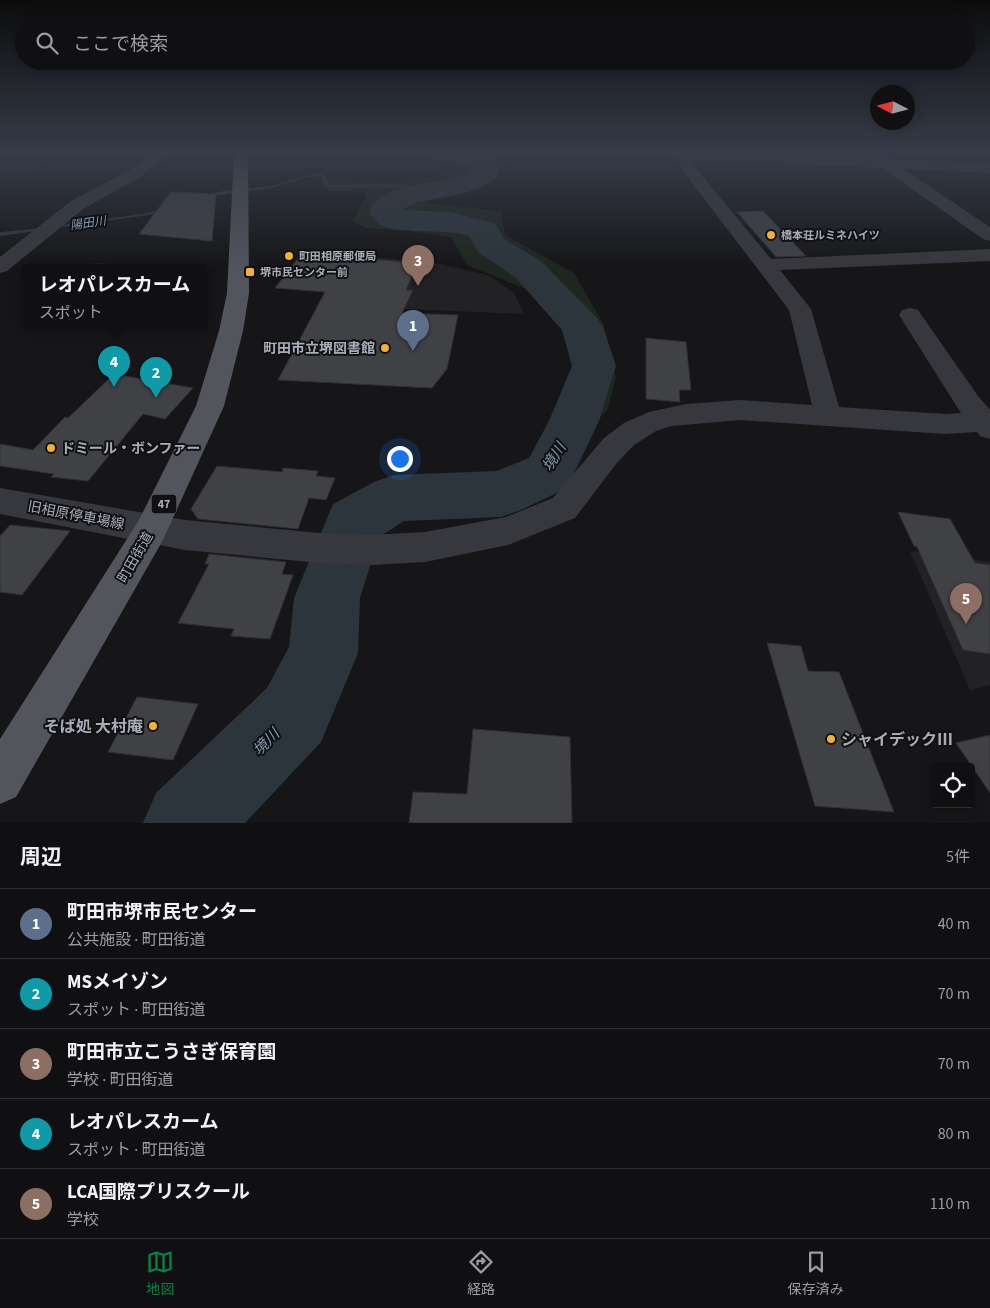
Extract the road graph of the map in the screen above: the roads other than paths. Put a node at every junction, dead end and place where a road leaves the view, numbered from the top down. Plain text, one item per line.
1 (102, 191) edge
2 (240, 191) edge
3 (707, 191) edge
4 (926, 191) edge
5 (990, 235) edge
6 (990, 255) edge
7 (767, 265) junction
8 (0, 267) edge
9 (910, 315) dead end
10 (828, 416) junction
11 (988, 424) edge
12 (0, 500) edge
13 (151, 530) junction
14 (0, 781) edge

1 - 8 street
2 - 13 main road, 町田街道 / 47
3 - 7 street
4 - 5 street
6 - 7 street
7 - 10 street
9 - 11 street
10 - 11 street, 旧相原停車場線
10 - 13 street, 旧相原停車場線
12 - 13 street, 旧相原停車場線
13 - 14 main road, 町田街道 / 47

